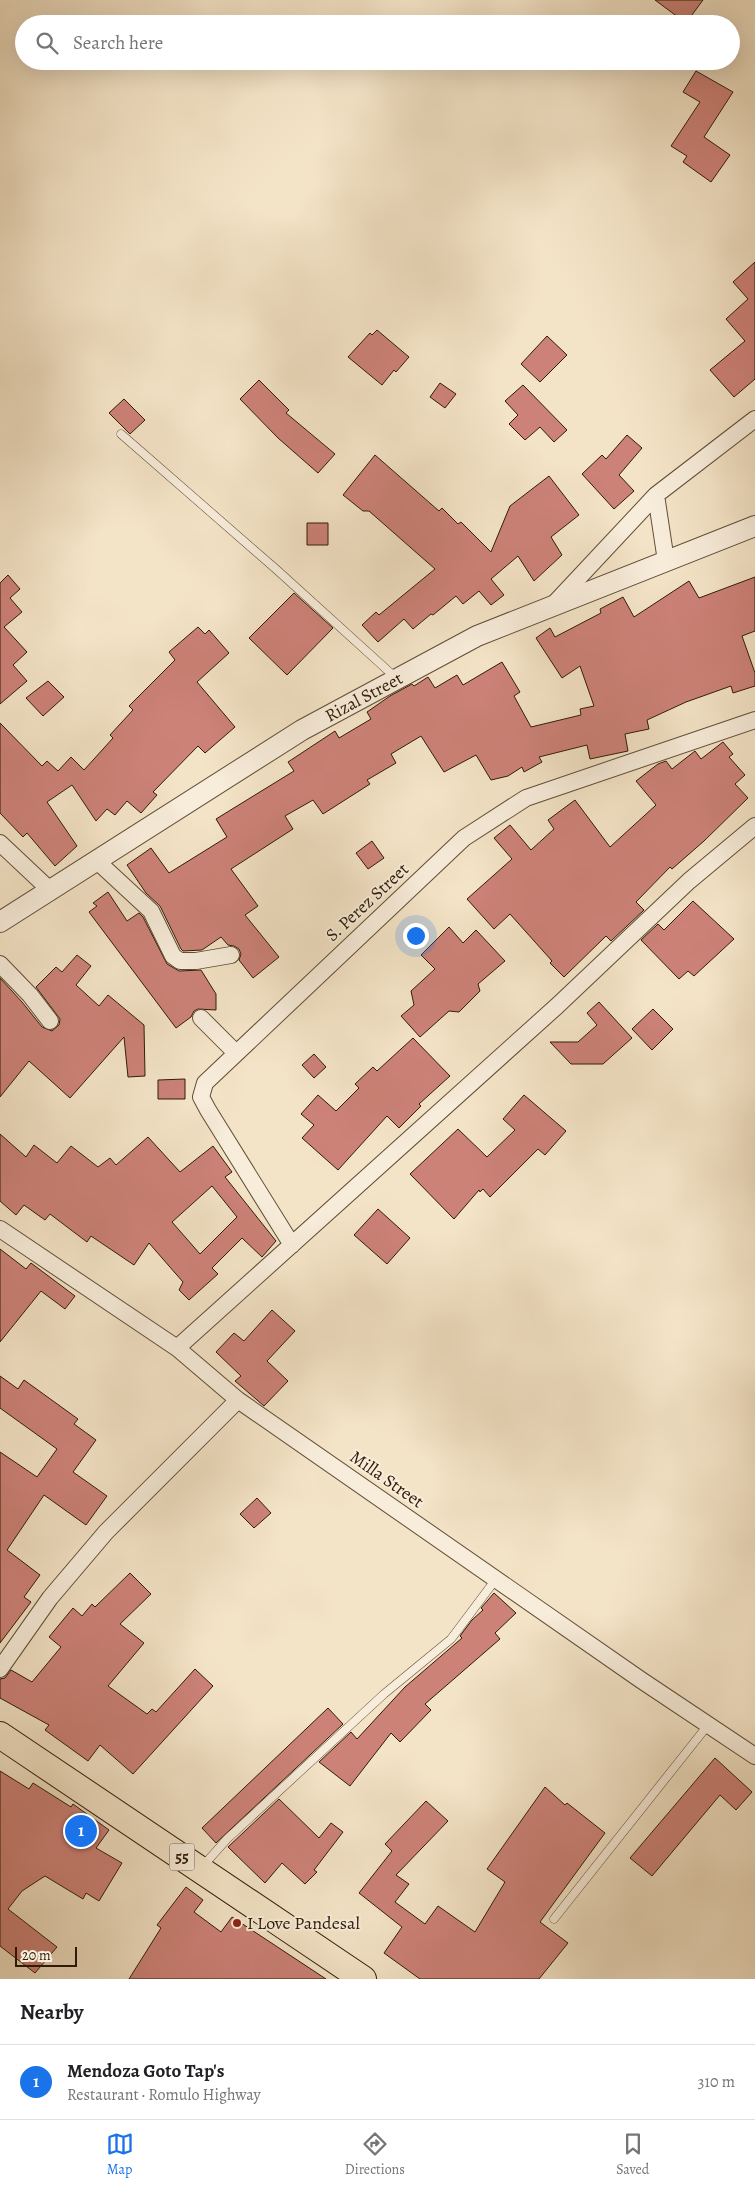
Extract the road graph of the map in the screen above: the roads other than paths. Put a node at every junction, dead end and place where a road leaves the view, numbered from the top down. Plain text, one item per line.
1 (755, 419) edge
2 (121, 434) dead end
3 (656, 496) junction
4 (755, 526) edge
5 (666, 561) junction
6 (552, 606) junction
7 (397, 679) junction
8 (755, 720) edge
9 (755, 826) edge
10 (0, 843) edge
11 (98, 862) junction
12 (51, 891) junction
13 (0, 922) edge
14 (231, 955) dead end
15 (0, 964) edge
16 (201, 1018) dead end
17 (50, 1020) dead end
18 (236, 1053) junction
19 (0, 1229) edge
20 (292, 1245) junction
21 (177, 1348) junction
22 (238, 1400) junction
23 (496, 1579) junction
24 (0, 1669) edge
25 (708, 1725) junction
26 (0, 1735) edge
27 (755, 1756) edge
28 (200, 1869) junction
29 (554, 1919) dead end
30 (363, 1979) edge

1 - 3 street
2 - 7 lane
3 - 5 street
3 - 6 street
4 - 5 street, Rizal Street
5 - 6 street, Rizal Street
6 - 7 street, Rizal Street
7 - 11 street, Rizal Street
8 - 18 street, S. Perez Street
9 - 20 street
10 - 12 street
11 - 12 street, Rizal Street
11 - 14 street
12 - 13 street, Rizal Street
15 - 17 street
16 - 18 street
18 - 20 street, S. Perez Street
19 - 21 street, Milla Street
20 - 21 street
21 - 22 street, Milla Street
22 - 23 street, Milla Street
22 - 24 street
23 - 25 street, Milla Street
23 - 28 lane
25 - 27 street, Milla Street
25 - 29 lane
26 - 28 highway, 55
28 - 30 highway, 55

